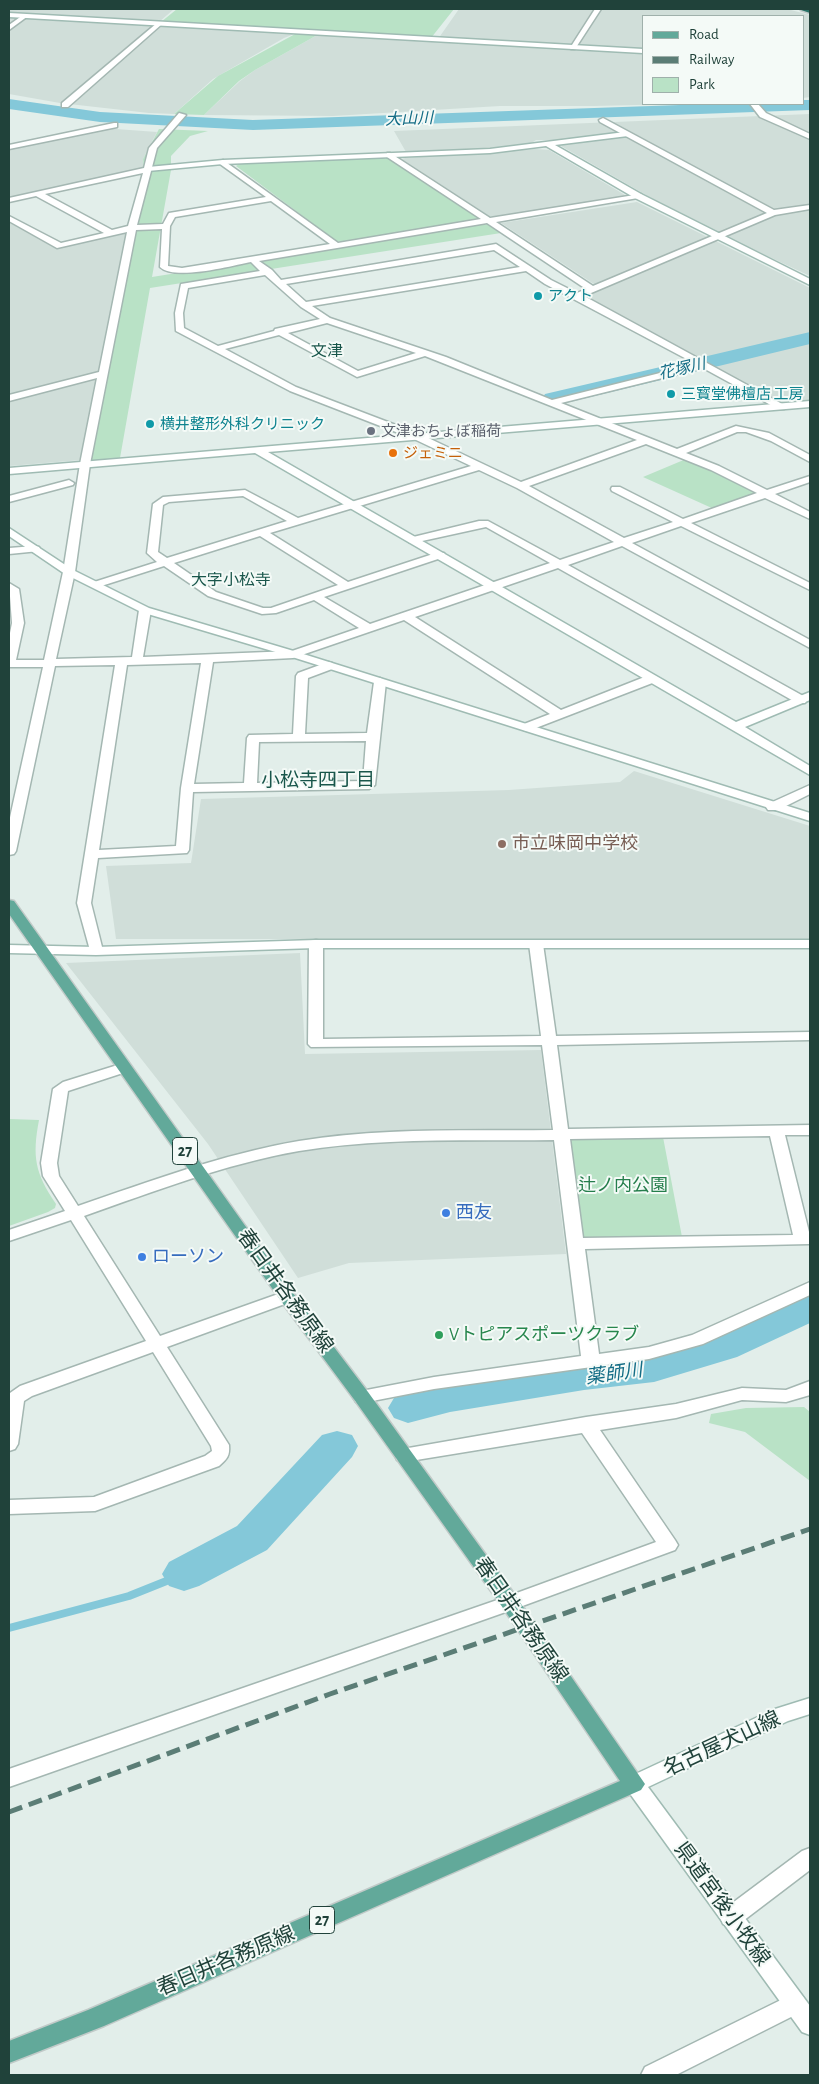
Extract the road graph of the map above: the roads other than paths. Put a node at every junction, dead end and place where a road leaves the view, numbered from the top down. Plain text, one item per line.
1 (37, 9) edge
2 (598, 9) edge
3 (803, 9) edge
4 (810, 11) edge
5 (9, 15) edge
6 (27, 16) junction
7 (159, 24) junction
8 (9, 28) edge
9 (573, 48) junction
10 (642, 52) edge
11 (65, 105) dead end
12 (755, 105) edge
13 (182, 115) dead end
14 (603, 120) dead end
15 (114, 125) dead end
16 (625, 134) junction
17 (810, 137) edge
18 (549, 145) junction
19 (9, 147) edge
20 (390, 155) junction
21 (223, 162) junction
22 (148, 169) junction
23 (38, 194) junction
24 (638, 196) junction
25 (271, 199) junction
26 (9, 200) edge
27 (810, 207) edge
28 (773, 213) junction
29 (9, 218) edge
30 (490, 221) junction
31 (166, 226) junction
32 (132, 228) junction
33 (111, 233) junction
34 (716, 237) junction
35 (336, 245) junction
36 (252, 259) junction
37 (528, 268) junction
38 (269, 272) junction
39 (810, 282) edge
40 (278, 283) junction
41 (593, 290) junction
42 (578, 296) junction
43 (304, 305) junction
44 (327, 320) junction
45 (278, 331) junction
46 (216, 349) junction
47 (426, 353) junction
48 (705, 365) junction
49 (104, 373) junction
50 (9, 398) edge
51 (550, 403) junction
52 (810, 404) edge
53 (781, 407) junction
54 (598, 422) junction
55 (418, 437) junction
56 (647, 440) junction
57 (256, 450) junction
58 (677, 452) junction
59 (810, 460) edge
60 (85, 464) junction
61 (481, 466) junction
62 (9, 471) edge
63 (810, 479) edge
64 (69, 483) dead end
65 (521, 486) junction
66 (616, 489) dead end
67 (766, 494) junction
68 (9, 499) edge
69 (352, 505) junction
70 (810, 516) edge
71 (296, 522) junction
72 (683, 522) junction
73 (9, 531) edge
74 (261, 532) junction
75 (413, 540) junction
76 (622, 543) junction
77 (34, 549) junction
78 (9, 551) edge
79 (440, 555) junction
80 (163, 562) junction
81 (559, 563) junction
82 (69, 572) junction
83 (95, 585) junction
84 (9, 586) edge
85 (347, 586) junction
86 (494, 586) junction
87 (810, 587) edge
88 (316, 596) junction
89 (145, 610) junction
90 (406, 616) junction
91 (368, 628) junction
92 (810, 645) edge
93 (293, 654) junction
94 (208, 659) junction
95 (122, 660) junction
96 (137, 660) junction
97 (48, 662) junction
98 (9, 663) edge
99 (328, 666) junction
100 (651, 678) junction
101 (380, 682) junction
102 (806, 698) edge
103 (560, 714) junction
104 (528, 727) junction
105 (735, 727) junction
106 (372, 737) junction
107 (299, 738) junction
108 (810, 772) edge
109 (250, 787) junction
110 (187, 788) junction
111 (810, 789) edge
112 (773, 807) junction
113 (810, 817) edge
114 (9, 851) edge
115 (91, 854) junction
116 (9, 904) edge
117 (316, 944) junction
118 (536, 944) junction
119 (810, 944) edge
120 (9, 949) edge
121 (40, 950) junction
122 (96, 950) junction
123 (810, 1036) edge
124 (550, 1039) junction
125 (124, 1068) junction
126 (776, 1130) junction
127 (810, 1130) edge
128 (562, 1135) junction
129 (199, 1170) junction
130 (74, 1214) junction
131 (9, 1236) edge
132 (576, 1244) junction
133 (810, 1288) edge
134 (287, 1297) junction
135 (157, 1344) junction
136 (591, 1362) junction
137 (810, 1387) edge
138 (362, 1397) junction
139 (586, 1424) junction
140 (9, 1444) edge
141 (404, 1455) junction
142 (9, 1508) edge
143 (510, 1603) junction
144 (810, 1706) edge
145 (9, 1778) edge
146 (634, 1784) junction
147 (810, 1858) edge
148 (731, 1917) junction
149 (795, 2004) junction
150 (810, 2024) edge
151 (9, 2052) edge
152 (654, 2075) edge

1 - 6 street
2 - 9 street
3 - 4 highway
5 - 6 street
6 - 7 street
6 - 8 street
7 - 9 street
7 - 11 street
9 - 10 street
12 - 17 street
13 - 22 street
14 - 16 street
15 - 19 street
16 - 18 street
16 - 28 street
18 - 20 street
18 - 24 street
20 - 21 street
20 - 30 street
21 - 22 street
21 - 25 street
22 - 23 street
22 - 32 street
23 - 26 street
23 - 33 street
24 - 30 street
24 - 34 street
25 - 31 street
25 - 35 street
27 - 28 street
28 - 34 street
29 - 33 street
30 - 35 street
30 - 41 street
31 - 32 street
31 - 36 street
32 - 33 street
32 - 49 street
34 - 39 street
34 - 41 street
35 - 36 street
36 - 38 street
37 - 40 street
37 - 42 street
37 - 43 street
38 - 40 street
38 - 46 street
40 - 43 street
41 - 42 street
42 - 48 street
43 - 44 street
44 - 45 street
44 - 47 street
45 - 46 street
45 - 47 street
46 - 55 street
47 - 51 street
48 - 51 street
48 - 53 street
49 - 50 street
49 - 60 street
51 - 54 street
52 - 53 street
53 - 54 street
54 - 55 street
54 - 56 street
55 - 57 street
55 - 61 street
56 - 58 street
56 - 65 street
57 - 60 street
57 - 69 street
58 - 59 street
58 - 67 street
60 - 62 street
60 - 82 street
61 - 65 street
61 - 69 street
63 - 67 street
64 - 68 street
65 - 76 street
66 - 72 street
67 - 70 street
67 - 72 street
69 - 71 street
69 - 75 street
71 - 74 street
71 - 80 street
72 - 76 street
72 - 87 street
73 - 77 street
74 - 80 street
74 - 85 street
75 - 79 street
75 - 81 street
76 - 81 street
76 - 92 street
77 - 78 street
77 - 82 street
79 - 85 street
79 - 86 street
80 - 83 street
80 - 88 street
81 - 86 street
81 - 102 street
82 - 83 street
82 - 97 street
83 - 89 street
84 - 98 street
85 - 88 street
86 - 90 street
86 - 100 street
88 - 91 street
89 - 93 street
89 - 96 street
90 - 91 street
90 - 103 street
91 - 93 street
93 - 94 street
93 - 99 street
94 - 96 street
94 - 110 street
95 - 96 street
95 - 97 street
95 - 115 street
97 - 98 street
97 - 114 street
99 - 101 street
99 - 107 street
100 - 103 street
100 - 105 street
101 - 104 street
101 - 106 street
102 - 105 street
103 - 104 street
104 - 112 street
105 - 108 street
106 - 107 street
106 - 109 street
107 - 109 street
109 - 110 street
110 - 115 street
111 - 112 street
112 - 113 street
115 - 122 street
116 - 121 main road, 春日井各務原線 / 27
117 - 118 street
117 - 122 street
117 - 124 street
118 - 119 street
118 - 124 street
120 - 121 street
121 - 122 street
121 - 125 main road, 春日井各務原線 / 27
123 - 124 street
124 - 128 street
125 - 129 main road, 春日井各務原線 / 27
125 - 130 street
126 - 127 street
126 - 128 street
126 - 132 street
128 - 129 street
128 - 132 street
129 - 130 street
129 - 134 main road, 春日井各務原線 / 27
130 - 131 street
130 - 135 street
132 - 136 street
133 - 136 street
134 - 135 street
134 - 138 main road, 春日井各務原線 / 27
135 - 140 street
135 - 142 street
136 - 138 street
137 - 139 street
138 - 141 main road, 春日井各務原線 / 27
139 - 141 street
139 - 143 street
141 - 143 main road, 春日井各務原線 / 27
143 - 145 street
143 - 146 main road, 春日井各務原線 / 27
144 - 146 street, 名古屋犬山線
146 - 148 street, 県道宮後小牧線
146 - 151 main road, 春日井各務原線 / 27
147 - 148 street
148 - 149 street, 県道宮後小牧線
149 - 150 street, 県道宮後小牧線
149 - 152 street

